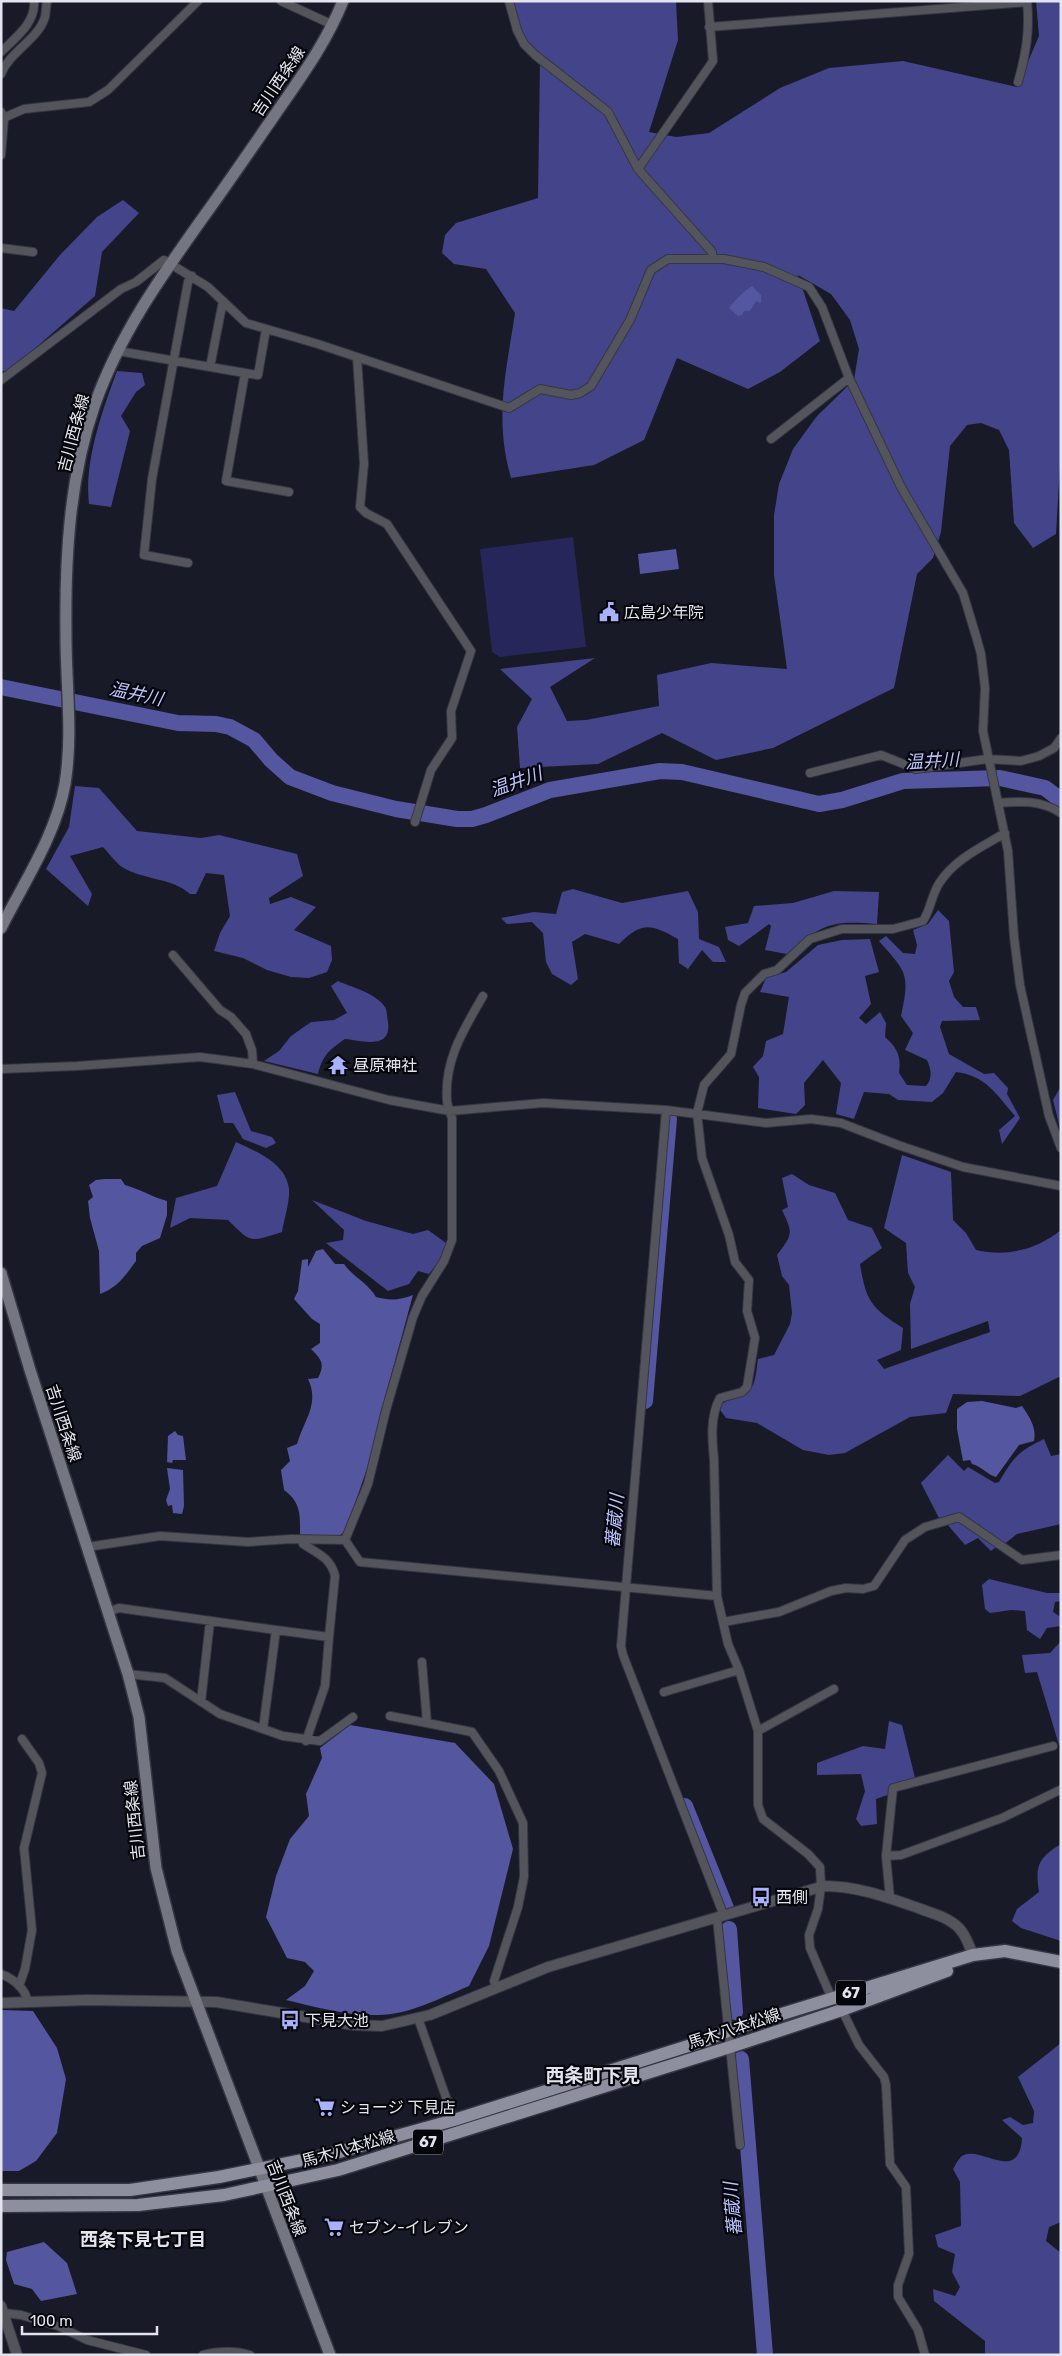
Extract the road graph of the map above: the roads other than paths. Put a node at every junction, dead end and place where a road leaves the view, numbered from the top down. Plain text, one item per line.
1 (34, 1) edge
2 (47, 1) edge
3 (198, 1) edge
4 (281, 1) edge
5 (343, 1) edge
6 (509, 1) edge
7 (708, 1) edge
8 (1027, 2) edge
9 (333, 25) junction
10 (709, 27) junction
11 (1, 52) edge
12 (2, 69) edge
13 (1018, 82) dead end
14 (2, 117) edge
15 (1, 155) edge
16 (638, 169) junction
17 (1, 248) edge
18 (33, 252) dead end
19 (712, 258) junction
20 (170, 264) junction
21 (192, 276) junction
22 (223, 301) junction
23 (266, 329) junction
24 (118, 351) junction
25 (357, 357) junction
26 (174, 362) junction
27 (210, 367) junction
28 (245, 373) junction
29 (849, 378) junction
30 (1, 380) edge
31 (771, 439) dead end
32 (290, 492) dead end
33 (188, 563) dead end
34 (1061, 738) edge
35 (988, 762) junction
36 (810, 773) dead end
37 (998, 803) junction
38 (1061, 813) edge
39 (416, 822) dead end
40 (1005, 833) junction
41 (1, 928) edge
42 (172, 955) dead end
43 (483, 996) dead end
44 (253, 1064) junction
45 (1, 1069) edge
46 (666, 1110) junction
47 (450, 1111) junction
48 (696, 1113) junction
49 (1061, 1148) edge
50 (1061, 1186) edge
51 (1, 1273) edge
52 (302, 1540) junction
53 (345, 1540) junction
54 (87, 1547) junction
55 (1061, 1555) edge
56 (628, 1588) junction
57 (717, 1596) junction
58 (108, 1612) junction
59 (210, 1621) junction
60 (723, 1622) junction
61 (276, 1630) junction
62 (329, 1637) junction
63 (422, 1662) dead end
64 (739, 1670) junction
65 (128, 1674) junction
66 (834, 1689) dead end
67 (664, 1692) dead end
68 (200, 1702) junction
69 (390, 1716) dead end
70 (353, 1717) dead end
71 (427, 1723) junction
72 (264, 1729) junction
73 (758, 1731) junction
74 (22, 1739) dead end
75 (306, 1741) junction
76 (1053, 1746) dead end
77 (1060, 1790) edge
78 (886, 1856) junction
79 (821, 1886) junction
80 (890, 1898) junction
81 (720, 1917) junction
82 (973, 1955) junction
83 (1061, 1962) edge
84 (1, 1974) edge
85 (19, 1986) junction
86 (497, 1988) junction
87 (832, 1999) junction
88 (1, 2003) edge
89 (28, 2003) junction
90 (196, 2003) junction
91 (842, 2010) junction
92 (418, 2018) junction
93 (730, 2030) junction
94 (730, 2047) junction
95 (454, 2120) junction
96 (740, 2145) dead end
97 (259, 2169) junction
98 (266, 2187) junction
99 (1, 2190) edge
100 (1, 2206) edge
101 (3, 2310) edge
102 (17, 2355) edge
103 (146, 2355) edge
104 (203, 2355) edge
105 (250, 2355) edge
106 (330, 2355) edge
107 (925, 2355) edge

1 - 11 street
2 - 12 street
3 - 14 street
4 - 9 street
5 - 9 main road, 吉川西条線
6 - 16 street
7 - 10 street
8 - 10 street
8 - 13 street
9 - 20 main road, 吉川西条線
10 - 16 street
14 - 15 street
16 - 19 street
17 - 18 street
19 - 25 street
19 - 29 street
20 - 21 street
20 - 24 main road, 吉川西条線
20 - 30 street
21 - 22 street
21 - 26 street
22 - 23 street
22 - 27 street
23 - 25 street
23 - 28 street
24 - 26 street
24 - 41 main road, 吉川西条線
25 - 39 street
26 - 27 street
26 - 33 street
27 - 28 street
28 - 32 street
29 - 31 street
29 - 35 street
34 - 35 street
35 - 36 street
35 - 37 street
37 - 38 street
37 - 40 street
40 - 48 street
40 - 49 street
42 - 44 street
43 - 47 street
44 - 45 street
44 - 47 street
46 - 47 street
46 - 48 street
46 - 56 street
47 - 53 street
48 - 50 street
48 - 57 street
51 - 54 main road, 吉川西条線
52 - 53 street
52 - 54 street
52 - 62 street
53 - 56 street
54 - 58 main road, 吉川西条線
55 - 60 street
56 - 57 street
56 - 81 street
57 - 60 street
58 - 59 street
58 - 65 main road, 吉川西条線
59 - 61 street
59 - 68 street
60 - 64 street
61 - 62 street
61 - 72 street
62 - 75 street
63 - 71 street
64 - 67 street
64 - 73 street
65 - 68 street
65 - 90 main road, 吉川西条線
66 - 73 street
68 - 72 street
69 - 71 street
70 - 75 street
71 - 86 street
72 - 75 street
73 - 79 street
74 - 85 street
76 - 78 street
77 - 78 street
78 - 80 street
79 - 80 street
79 - 81 street
79 - 87 street
80 - 82 street
81 - 86 street
81 - 93 street
82 - 83 main road, 馬木八本松線 / 67
82 - 87 main road, 馬木八本松線 / 67
82 - 91 main road, 馬木八本松線 / 67
84 - 85 street
85 - 89 street
86 - 92 street
87 - 93 main road, 馬木八本松線 / 67
88 - 89 street
89 - 90 street
90 - 92 street
90 - 97 main road, 吉川西条線
91 - 94 main road, 馬木八本松線 / 67
91 - 107 street
92 - 95 street
93 - 94 street
93 - 95 main road, 馬木八本松線 / 67
94 - 96 street
94 - 98 main road, 馬木八本松線 / 67
95 - 97 main road, 馬木八本松線 / 67
97 - 98 main road, 吉川西条線
97 - 99 main road, 馬木八本松線 / 67
98 - 100 main road, 馬木八本松線 / 67
98 - 106 main road, 吉川西条線
101 - 102 street
101 - 103 street
104 - 105 street

